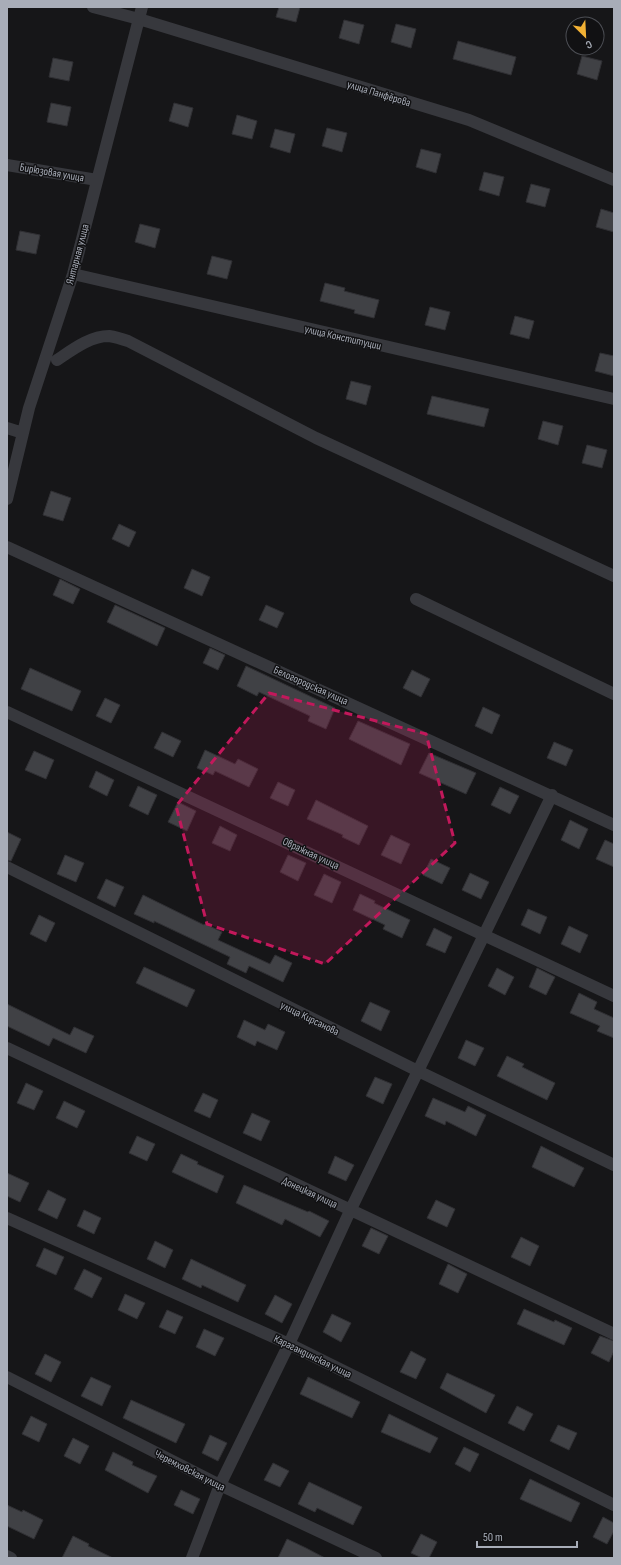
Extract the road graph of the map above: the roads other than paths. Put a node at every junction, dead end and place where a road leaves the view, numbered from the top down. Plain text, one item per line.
1 (93, 7) edge
2 (140, 13) edge
3 (7, 165) edge
4 (96, 180) junction
5 (614, 180) edge
6 (73, 274) junction
7 (58, 360) dead end
8 (614, 399) edge
9 (7, 428) edge
10 (22, 433) junction
11 (7, 499) edge
12 (7, 547) edge
13 (614, 576) edge
14 (416, 599) dead end
15 (614, 694) edge
16 (7, 712) edge
17 (552, 795) junction
18 (614, 825) edge
19 (7, 867) edge
20 (485, 934) junction
21 (614, 996) edge
22 (7, 1048) edge
23 (418, 1071) junction
24 (614, 1165) edge
25 (350, 1211) junction
26 (7, 1218) edge
27 (614, 1334) edge
28 (289, 1344) junction
29 (7, 1377) edge
30 (220, 1485) junction
31 (614, 1505) edge
32 (7, 1556) edge
33 (11, 1558) edge
34 (192, 1558) edge
35 (376, 1558) edge

1 - 2 street, улица Панфёрова
2 - 4 street, Янтарная улица
2 - 5 street, улица Панфёрова
3 - 4 street, Бирюзовая улица
4 - 6 street, Янтарная улица
6 - 8 street, улица Конституции
6 - 10 street, Янтарная улица
7 - 13 street
9 - 10 street
10 - 11 street, Янтарная улица
12 - 17 street, Белогородская улица
14 - 15 street
16 - 20 street, Овражная улица
17 - 18 street, Белогородская улица
17 - 20 street
19 - 23 street, улица Кирсанова
20 - 21 street, Овражная улица
20 - 23 street
22 - 25 street, Донецкая улица
23 - 24 street, улица Кирсанова
23 - 25 street
25 - 27 street, Донецкая улица
25 - 28 street
26 - 28 street, Карагандинская улица
28 - 30 street
28 - 31 street, Карагандинская улица
29 - 30 street, Черемховская улица
30 - 34 street
30 - 35 street, Черемховская улица
32 - 33 street

